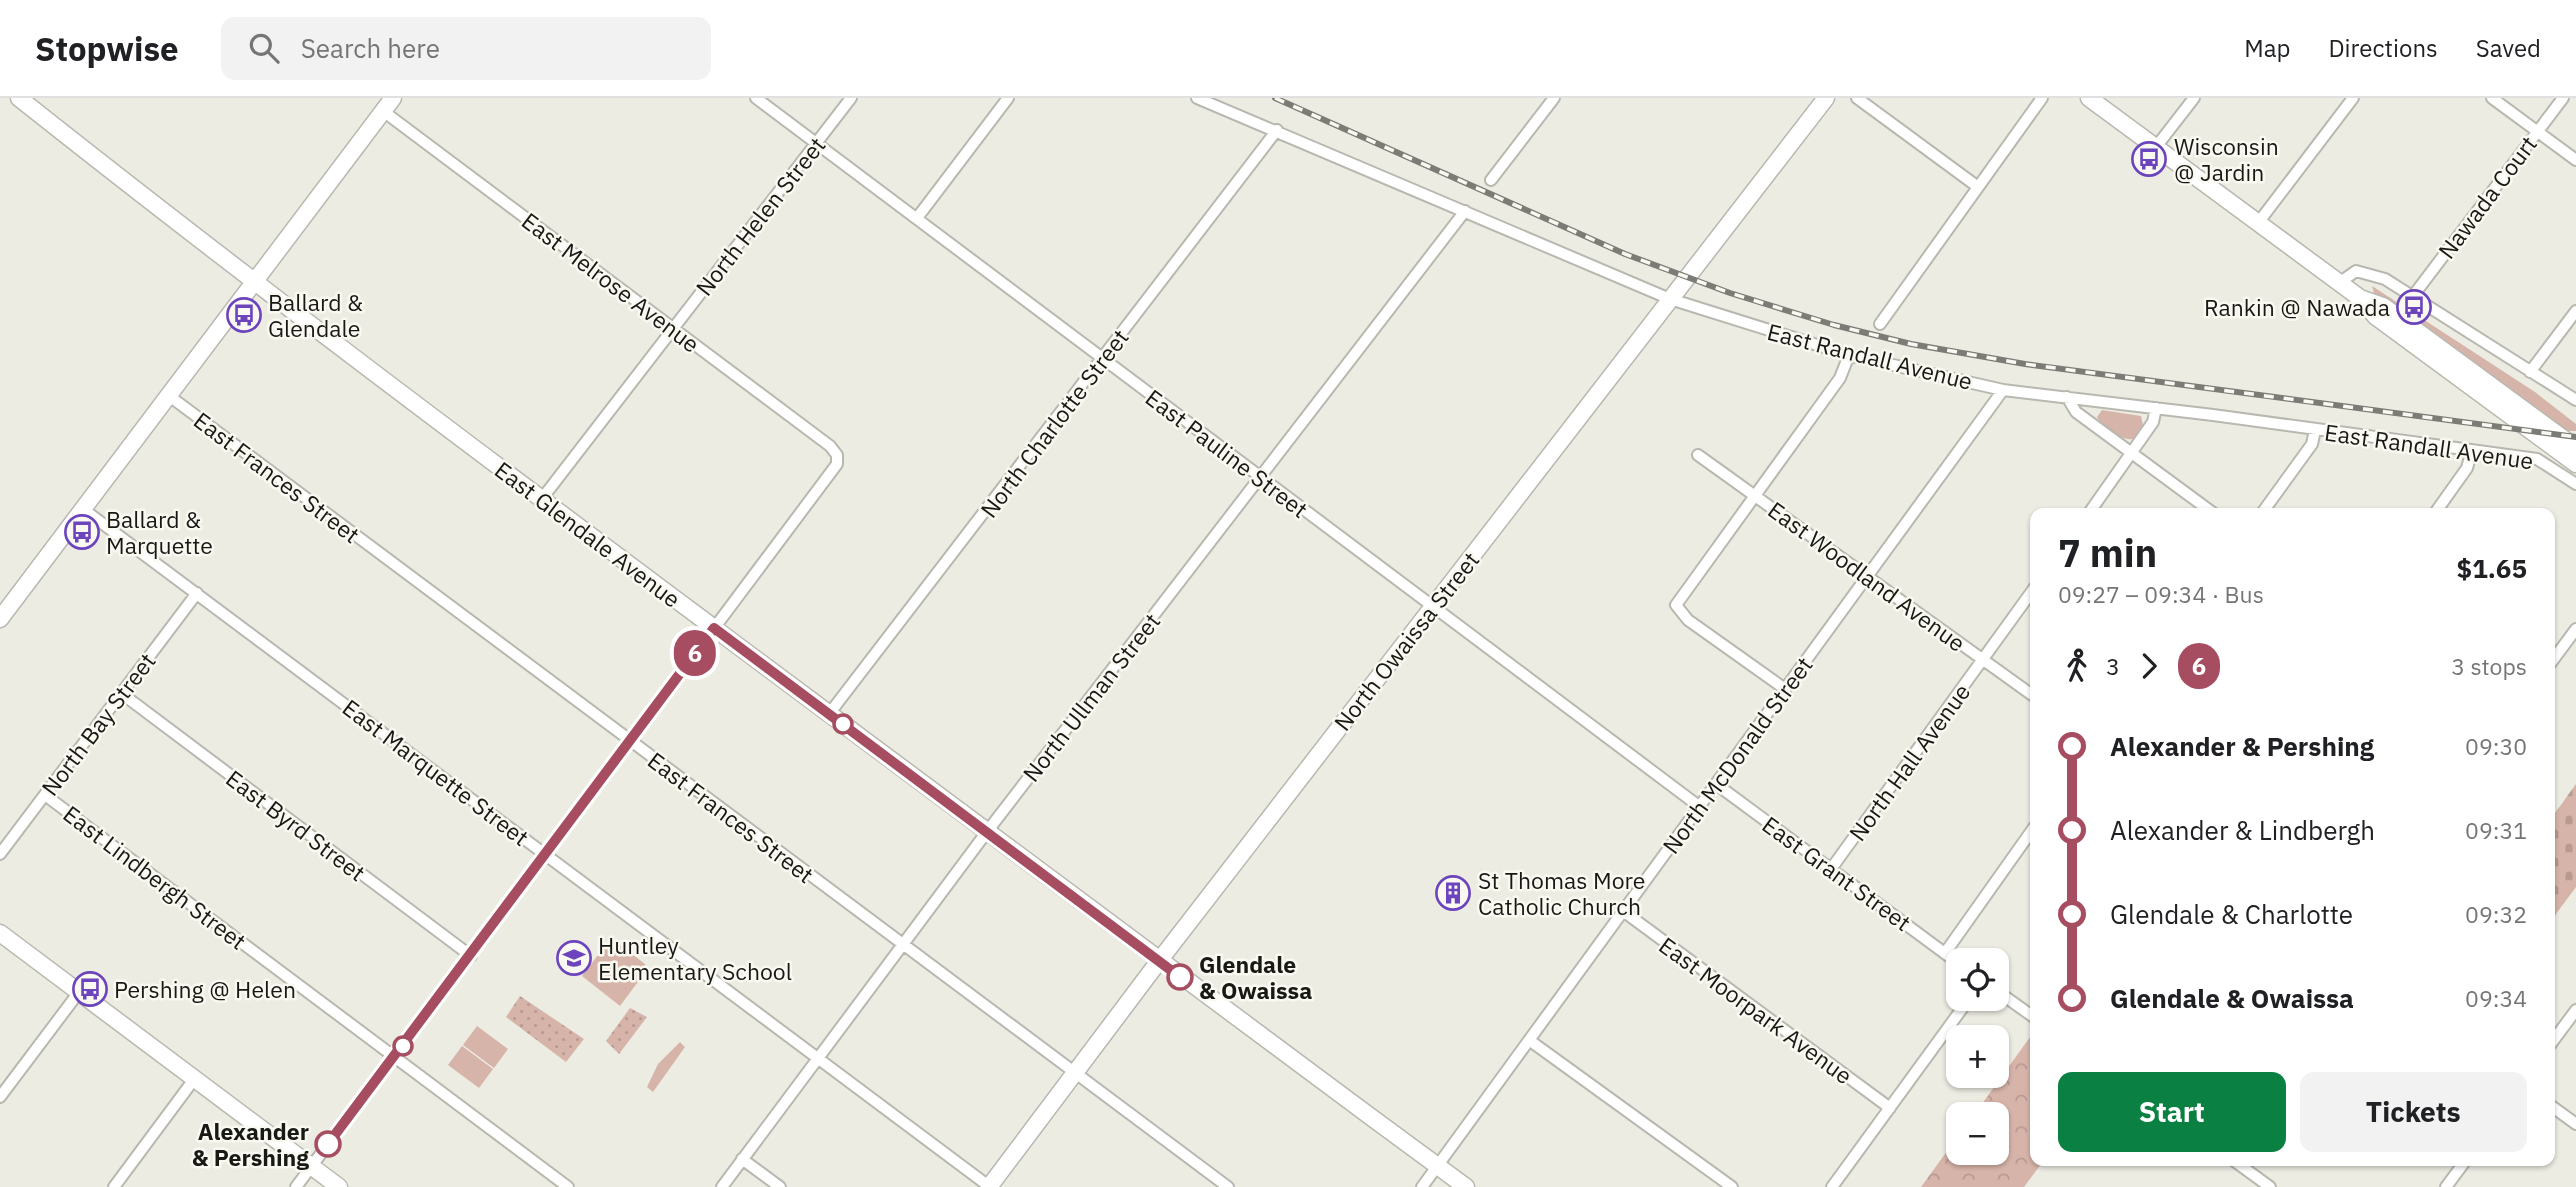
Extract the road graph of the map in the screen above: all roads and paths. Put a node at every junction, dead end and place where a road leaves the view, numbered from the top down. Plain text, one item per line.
1 (19, 98) edge
2 (756, 98) edge
3 (851, 98) edge
4 (1008, 98) edge
5 (1197, 98) edge
6 (1554, 98) edge
7 (1826, 98) edge
8 (1857, 98) edge
9 (2042, 98) edge
10 (2089, 98) edge
11 (2194, 98) edge
12 (2353, 98) edge
13 (2492, 98) edge
14 (2563, 98) edge
15 (388, 105) edge
16 (1277, 130) junction
17 (2537, 131) junction
18 (816, 144) junction
19 (2156, 147) junction
20 (2576, 160) edge
21 (1491, 180) dead end
22 (1978, 187) junction
23 (1465, 211) junction
24 (917, 218) junction
25 (2259, 223) junction
26 (252, 282) junction
27 (2339, 283) junction
28 (2413, 296) junction
29 (2360, 298) junction
30 (1670, 299) junction
31 (2576, 311) edge
32 (1880, 324) dead end
33 (673, 329) junction
34 (1849, 355) junction
35 (1103, 360) junction
36 (2530, 372) junction
37 (2003, 390) junction
38 (168, 395) junction
39 (2067, 397) junction
40 (2576, 400) edge
41 (2156, 408) junction
42 (2315, 430) junction
43 (2576, 448) edge
44 (2472, 450) junction
45 (2132, 453) junction
46 (1698, 455) dead end
47 (2576, 464) edge
48 (1261, 478) junction
49 (2576, 484) edge
50 (1754, 495) junction
51 (541, 500) junction
52 (2093, 508) edge
53 (2206, 508) edge
54 (2266, 508) edge
55 (2439, 508) edge
56 (83, 509) junction
57 (1867, 576) junction
58 (197, 593) junction
59 (2030, 594) edge
60 (1432, 607) junction
61 (0, 620) edge
62 (714, 628) junction
63 (2576, 629) edge
64 (2555, 657) edge
65 (1983, 659) junction
66 (1785, 689) junction
67 (121, 693) junction
68 (2030, 693) edge
69 (829, 714) junction
70 (629, 741) junction
71 (1716, 784) junction
72 (45, 794) junction
73 (1700, 807) junction
74 (986, 833) junction
75 (2030, 833) edge
76 (0, 854) edge
77 (546, 854) junction
78 (1831, 869) junction
79 (1623, 911) junction
80 (0, 933) edge
81 (902, 945) junction
82 (1945, 953) joint
83 (471, 956) junction
84 (1159, 961) junction
85 (79, 992) junction
86 (2009, 1000) edge
87 (2576, 1010) edge
88 (1960, 1011) edge
89 (2030, 1014) edge
90 (2555, 1038) edge
91 (1529, 1040) junction
92 (395, 1057) junction
93 (819, 1058) junction
94 (1073, 1074) junction
95 (195, 1078) junction
96 (0, 1097) edge
97 (1890, 1108) junction
98 (2555, 1109) edge
99 (2576, 1124) edge
100 (742, 1159) junction
101 (312, 1166) junction
102 (1438, 1166) junction
103 (2241, 1166) edge
104 (2462, 1166) edge
105 (114, 1187) edge
106 (296, 1187) edge
107 (339, 1187) edge
108 (568, 1187) edge
109 (722, 1187) edge
110 (780, 1187) edge
111 (989, 1187) edge
112 (1228, 1187) edge
113 (1422, 1187) edge
114 (1466, 1187) edge
115 (1732, 1187) edge
116 (1832, 1187) edge
117 (2270, 1187) edge
118 (2446, 1187) edge

1 - 26 street, East Glendale Avenue
2 - 18 street, East Pauline Street
3 - 18 street, North Helen Street
4 - 24 street
5 - 16 street, East Randall Avenue
6 - 21 street
7 - 30 street, North Owaissa Street
8 - 22 street
9 - 22 street
10 - 19 street
11 - 19 street
12 - 25 street
13 - 17 street
14 - 17 street, Nawada Court
15 - 26 street
15 - 33 street, East Melrose Avenue
16 - 23 street, East Randall Avenue
16 - 35 street, North Charlotte Street
17 - 20 street
17 - 28 street, Nawada Court
18 - 24 street, East Pauline Street
18 - 33 street, North Helen Street
19 - 25 street
22 - 32 street
23 - 30 street, East Randall Avenue
23 - 48 street, North Ullman Street
24 - 35 street, East Pauline Street
25 - 27 street
26 - 38 street
26 - 51 street, East Glendale Avenue
27 - 28 street
27 - 29 street
28 - 36 street
29 - 43 street
29 - 47 street
30 - 34 street, East Randall Avenue
30 - 60 street, North Owaissa Street
31 - 36 street
33 - 51 street, North Helen Street
33 - 62 street, East Melrose Avenue
34 - 37 street, East Randall Avenue
34 - 50 street
35 - 48 street, East Pauline Street
35 - 69 street, North Charlotte Street
36 - 40 street
37 - 39 street, East Randall Avenue
37 - 57 street, North McDonald Street
38 - 56 street
38 - 70 street, East Frances Street
39 - 41 street, East Randall Avenue
39 - 45 street
41 - 42 street, East Randall Avenue
41 - 45 street
42 - 44 street, East Randall Avenue
42 - 54 street
44 - 49 street, East Randall Avenue
44 - 55 street
45 - 52 street
45 - 53 street
46 - 50 street, East Woodland Avenue
48 - 60 street, East Pauline Street
48 - 74 street, North Ullman Street
50 - 57 street, East Woodland Avenue
50 - 66 street
51 - 62 street, East Glendale Avenue
56 - 58 street, East Marquette Street
56 - 61 street
57 - 65 street, East Woodland Avenue
57 - 66 street, North McDonald Street
58 - 67 street, North Bay Street
58 - 77 street, East Marquette Street
59 - 65 street, North Hall Avenue
60 - 73 street, East Pauline Street
60 - 84 street, North Owaissa Street
62 - 69 street, East Glendale Avenue
62 - 70 street
63 - 64 street
65 - 68 street, East Woodland Avenue
65 - 78 street, North Hall Avenue
66 - 71 street, North McDonald Street
67 - 72 street, North Bay Street
67 - 83 street, East Byrd Street
69 - 74 street, East Glendale Avenue
70 - 77 street
70 - 81 street, East Frances Street
71 - 73 street, North McDonald Street
71 - 78 street, East Grant Street
72 - 76 street, North Bay Street
72 - 92 street, East Lindbergh Street
73 - 79 street, North McDonald Street
74 - 81 street, North Ullman Street
74 - 84 street, East Glendale Avenue
75 - 82 street
77 - 83 street
77 - 93 street, East Marquette Street
78 - 82 street, East Grant Street
79 - 91 street, North McDonald Street
79 - 97 street, East Moorpark Avenue
80 - 85 street
81 - 93 street, North Ullman Street
81 - 94 street, East Frances Street
83 - 92 street
84 - 94 street, North Owaissa Street
84 - 102 street, East Glendale Avenue
85 - 95 street
85 - 96 street
86 - 89 street
87 - 90 street
88 - 97 street
91 - 102 street, North McDonald Street
91 - 115 street
92 - 101 street
92 - 108 street, East Lindbergh Street
93 - 100 street, North Ullman Street
93 - 111 street, East Marquette Street
94 - 111 street, North Owaissa Street
94 - 112 street, East Frances Street
95 - 101 street
95 - 105 street
97 - 116 street
98 - 99 street
100 - 109 street, North Ullman Street
100 - 110 street
101 - 106 street
101 - 107 street
102 - 113 street, North McDonald Street
102 - 114 street, East Glendale Avenue
103 - 117 street
104 - 118 street

